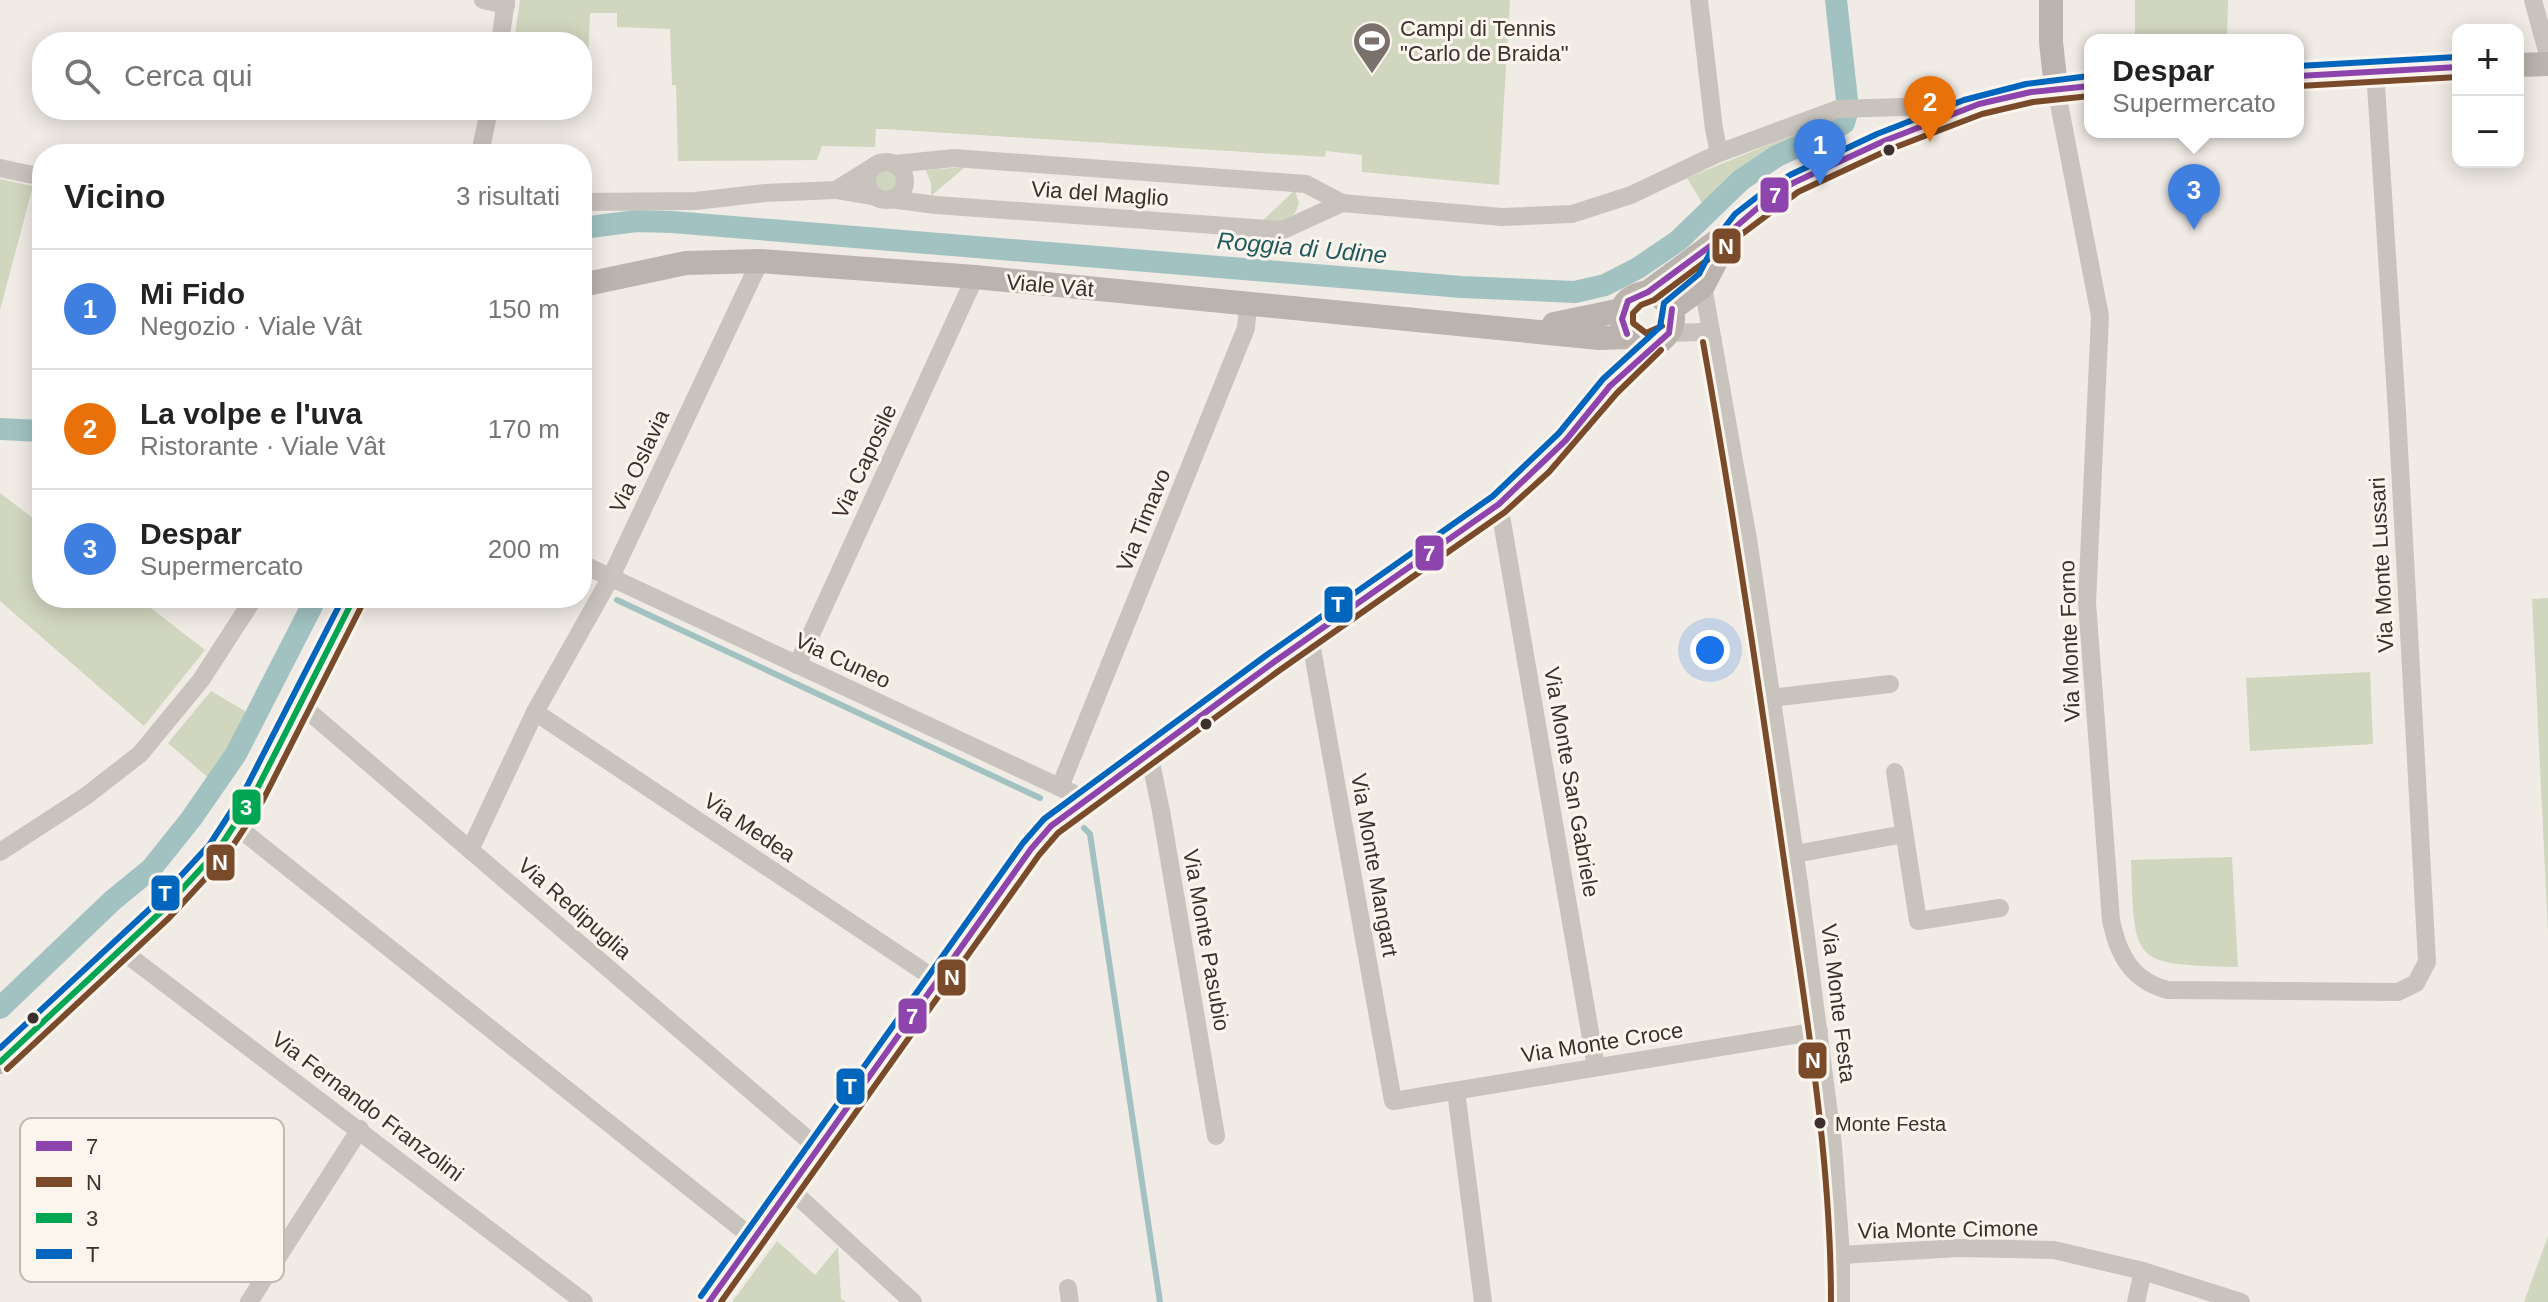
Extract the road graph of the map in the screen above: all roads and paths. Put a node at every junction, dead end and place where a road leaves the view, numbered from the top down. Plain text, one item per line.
1 (483, 0) edge
2 (1699, 0) edge
3 (2051, 0) edge
4 (2533, 0) edge
5 (506, 3) edge
6 (502, 32) edge
7 (2548, 55) edge
8 (2548, 64) edge
9 (2524, 65) edge
10 (2452, 67) edge
11 (2375, 70) junction
12 (2304, 76) edge
13 (2084, 86) edge
14 (2056, 88) junction
15 (1979, 104) junction
16 (488, 120) edge
17 (484, 144) edge
18 (1719, 153) junction
19 (895, 164) junction
20 (873, 167) junction
21 (0, 168) edge
22 (32, 175) edge
23 (1296, 184) junction
24 (836, 190) junction
25 (883, 198) junction
26 (592, 202) edge
27 (1342, 203) junction
28 (1304, 220) junction
29 (1732, 230) junction
30 (760, 261) junction
31 (975, 277) junction
32 (592, 283) edge
33 (1703, 286) junction
34 (1648, 292) junction
35 (1248, 304) junction
36 (1622, 310) junction
37 (1520, 329) junction
38 (1651, 332) junction
39 (1712, 332) junction
40 (1499, 504) junction
41 (592, 568) edge
42 (611, 577) junction
43 (248, 608) edge
44 (349, 608) edge
45 (1310, 637) junction
46 (797, 665) junction
47 (1890, 684) dead end
48 (1771, 698) junction
49 (300, 704) junction
50 (535, 712) junction
51 (1075, 752) junction
52 (1149, 753) junction
53 (1895, 772) dead end
54 (1060, 787) junction
55 (1085, 799) junction
56 (235, 825) junction
57 (1904, 834) junction
58 (470, 850) junction
59 (0, 852) edge
60 (1795, 854) junction
61 (2000, 908) dead end
62 (121, 950) junction
63 (938, 981) junction
64 (2346, 993) joint
65 (1819, 1031) junction
66 (0, 1062) edge
67 (1596, 1067) junction
68 (1456, 1091) junction
69 (1393, 1101) joint
70 (360, 1129) junction
71 (1216, 1136) dead end
72 (819, 1149) junction
73 (791, 1190) junction
74 (754, 1239) junction
75 (284, 1247) edge
76 (1841, 1255) junction
77 (2143, 1271) junction
78 (262, 1282) edge
79 (249, 1302) edge
80 (584, 1302) edge
81 (709, 1302) edge
82 (913, 1302) edge
83 (1483, 1302) edge
84 (1841, 1302) edge
85 (2136, 1302) edge
86 (2241, 1302) edge

1 - 5 street
2 - 18 street
3 - 14 main road
4 - 7 street
5 - 6 street
8 - 9 main road
10 - 11 main road
11 - 12 main road
11 - 64 street, Via Monte Lussari
13 - 14 main road, Viale Vât
14 - 15 main road, Viale Vât
14 - 64 street, Via Monte Forno
15 - 18 street, Via del Maglio
15 - 29 main road, Viale Vât
16 - 17 street
18 - 27 street, Via del Maglio
19 - 20 street, Via del Maglio
19 - 23 street, Via del Maglio
19 - 25 street
20 - 24 street, Via del Maglio
20 - 25 street
21 - 22 street
23 - 27 street, Via del Maglio
23 - 28 street
24 - 25 street, Via del Maglio
24 - 26 street, Via del Maglio
25 - 28 street, Via del Maglio
27 - 28 street, Via del Maglio
29 - 33 main road, Viale Vât
29 - 34 main road, Viale Vât
30 - 31 main road, Viale Vât
30 - 32 main road, Viale Vât
30 - 42 street, Via Oslavia
31 - 35 main road, Viale Vât
31 - 46 street, Via Caposile
33 - 38 main road, Viale Vât
33 - 39 street, Via Monte Festa
34 - 36 main road, Viale Vât
34 - 38 main road
35 - 37 main road, Viale Vât
35 - 51 street, Via Timavo
36 - 37 main road, Viale Vât
36 - 38 main road
37 - 38 main road, Viale Vât
38 - 39 street
38 - 40 street
39 - 48 street, Via Monte Festa
40 - 45 street
40 - 67 street, Via Monte San Gabriele
41 - 42 street, Via Cuneo
42 - 46 street, Via Cuneo
42 - 50 street, Via Oslavia
43 - 59 street
44 - 49 main road
45 - 52 street
45 - 69 street, Via Monte Mangart
46 - 54 street, Via Cuneo
47 - 48 street
48 - 60 street, Via Monte Festa
49 - 56 main road
49 - 58 street, Via Redipuglia
50 - 58 street, Via Oslavia
50 - 63 street, Via Medea
51 - 54 street, Via Timavo
51 - 55 street
52 - 55 street
52 - 71 street, Via Monte Pasubio
53 - 57 street
54 - 55 street, Via Cuneo
55 - 63 street
56 - 62 main road
56 - 74 street
57 - 60 street
57 - 61 street
58 - 72 street, Via Redipuglia
60 - 65 street, Via Monte Festa
62 - 66 main road
62 - 70 street, Via Fernando Franzolini
63 - 72 street
65 - 67 street, Via Monte Croce
65 - 76 street, Via Monte Festa
67 - 68 street, Via Monte Croce
68 - 69 street, Via Monte Croce
68 - 83 street
70 - 75 street
70 - 80 street, Via Fernando Franzolini
72 - 73 street
73 - 74 street
73 - 82 street
74 - 81 street
76 - 77 street, Via Monte Cimone
76 - 84 street, Via Monte Festa
77 - 85 street
77 - 86 street, Via Monte Cimone
78 - 79 street

